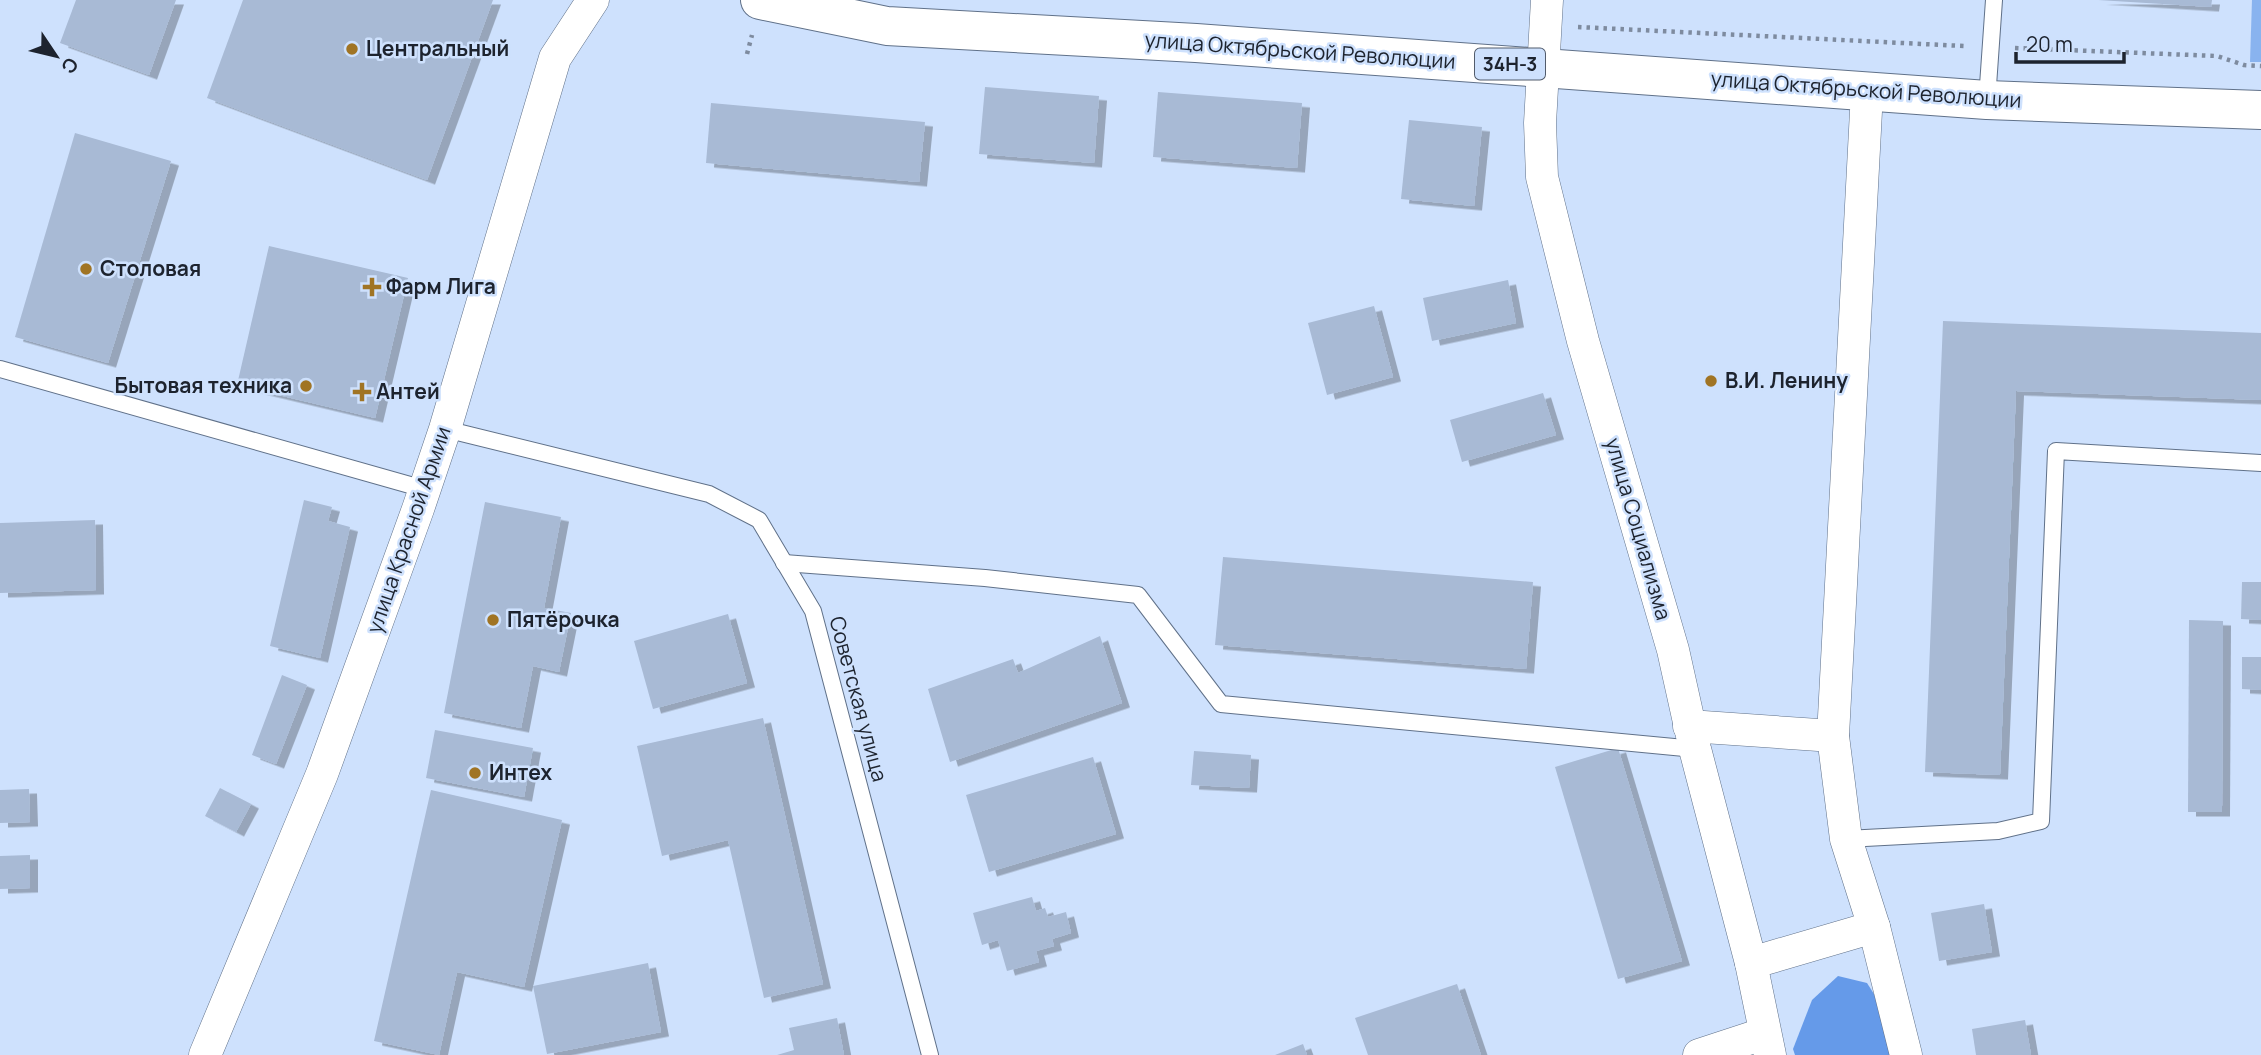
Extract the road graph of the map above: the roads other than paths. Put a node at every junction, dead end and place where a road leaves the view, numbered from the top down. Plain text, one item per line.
1 (593, 0) edge
2 (760, 0) edge
3 (1994, 0) edge
4 (1546, 13) edge
5 (1542, 67) junction
6 (1867, 92) junction
7 (1987, 100) junction
8 (2261, 110) edge
9 (0, 369) edge
10 (445, 429) junction
11 (2261, 463) edge
12 (425, 489) junction
13 (784, 563) junction
14 (1833, 736) junction
15 (1692, 738) junction
16 (1846, 839) junction
17 (1874, 927) junction
18 (1751, 963) junction
19 (1766, 1044) edge
20 (205, 1055) edge
21 (930, 1055) edge
22 (1699, 1055) edge
23 (1906, 1055) edge

1 - 10 street, улица Красной Армии
2 - 5 main road, улица Октябрьской Революции / 34Н-3
3 - 7 lane
4 - 5 street, улица Социализма
5 - 6 main road, улица Октябрьской Революции / 34Н-3
5 - 15 street, улица Социализма
6 - 7 main road, улица Октябрьской Революции / 34Н-3
6 - 14 street
7 - 8 main road, улица Октябрьской Революции / 34Н-3
9 - 12 lane
10 - 12 street, улица Красной Армии
10 - 13 lane, Советская улица
11 - 16 lane
12 - 20 street, улица Красной Армии
13 - 15 lane
13 - 21 lane, Советская улица
14 - 15 street
14 - 16 street
15 - 18 street, улица Социализма
16 - 17 street
17 - 18 street
17 - 23 street
18 - 19 street, улица Социализма
19 - 22 street

